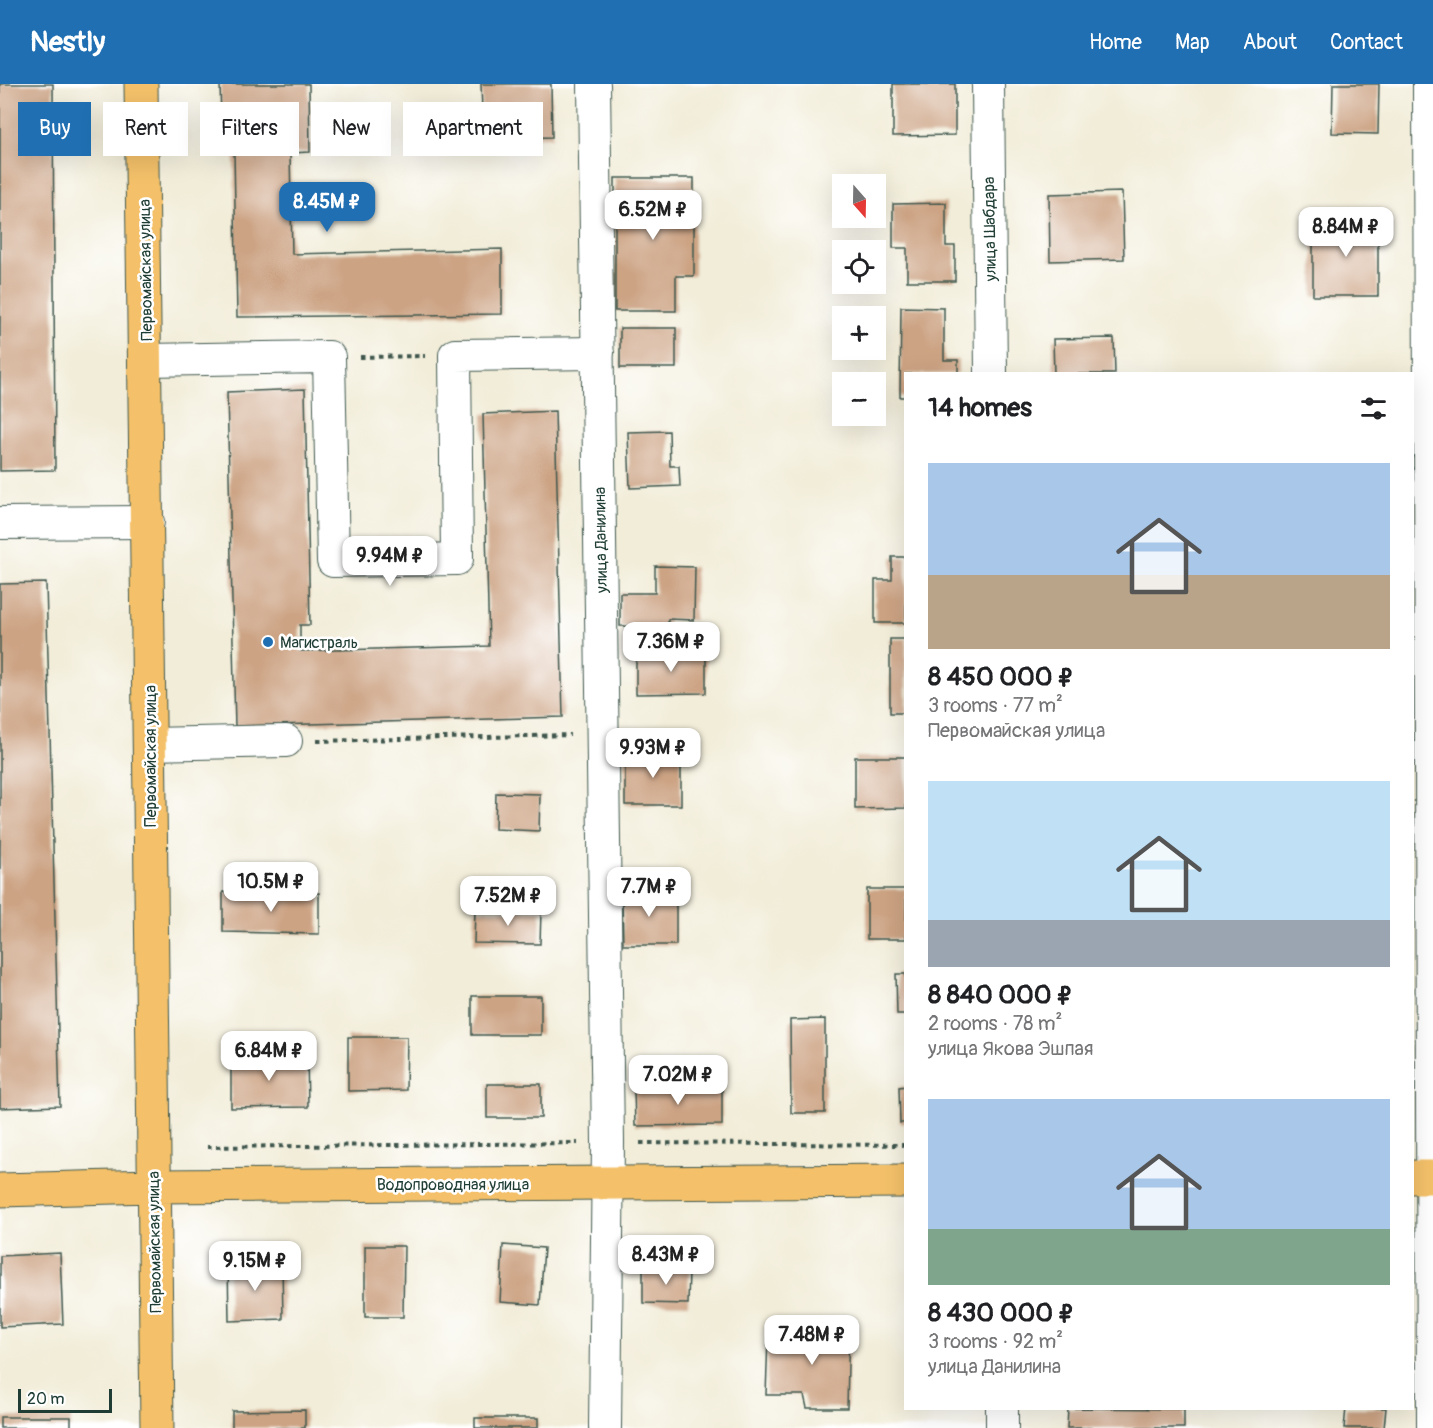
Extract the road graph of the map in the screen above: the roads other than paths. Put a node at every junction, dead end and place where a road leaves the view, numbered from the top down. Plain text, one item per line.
1 (141, 84) edge
2 (594, 84) edge
3 (988, 84) edge
4 (1429, 84) edge
5 (598, 353) junction
6 (147, 360) junction
7 (991, 372) edge
8 (148, 522) junction
9 (0, 523) edge
10 (286, 741) road end
11 (150, 744) junction
12 (1426, 1177) edge
13 (904, 1181) edge
14 (608, 1183) junction
15 (153, 1186) junction
16 (0, 1190) edge
17 (1002, 1410) edge
18 (157, 1428) edge
19 (605, 1428) edge
20 (1002, 1428) edge
21 (1433, 1428) edge

1 - 6 main road, Первомайская улица
2 - 5 street, улица Данилина
3 - 7 street, улица Шабдара
4 - 12 street
5 - 6 street
5 - 14 street, улица Данилина
6 - 8 main road, Первомайская улица
8 - 9 street
8 - 11 main road, Первомайская улица
10 - 11 street
11 - 15 main road, Первомайская улица
12 - 21 street
13 - 14 main road, Водопроводная улица
14 - 15 main road, Водопроводная улица
14 - 19 street, улица Данилина
15 - 16 main road, Водопроводная улица
15 - 18 main road, Первомайская улица
17 - 20 street

